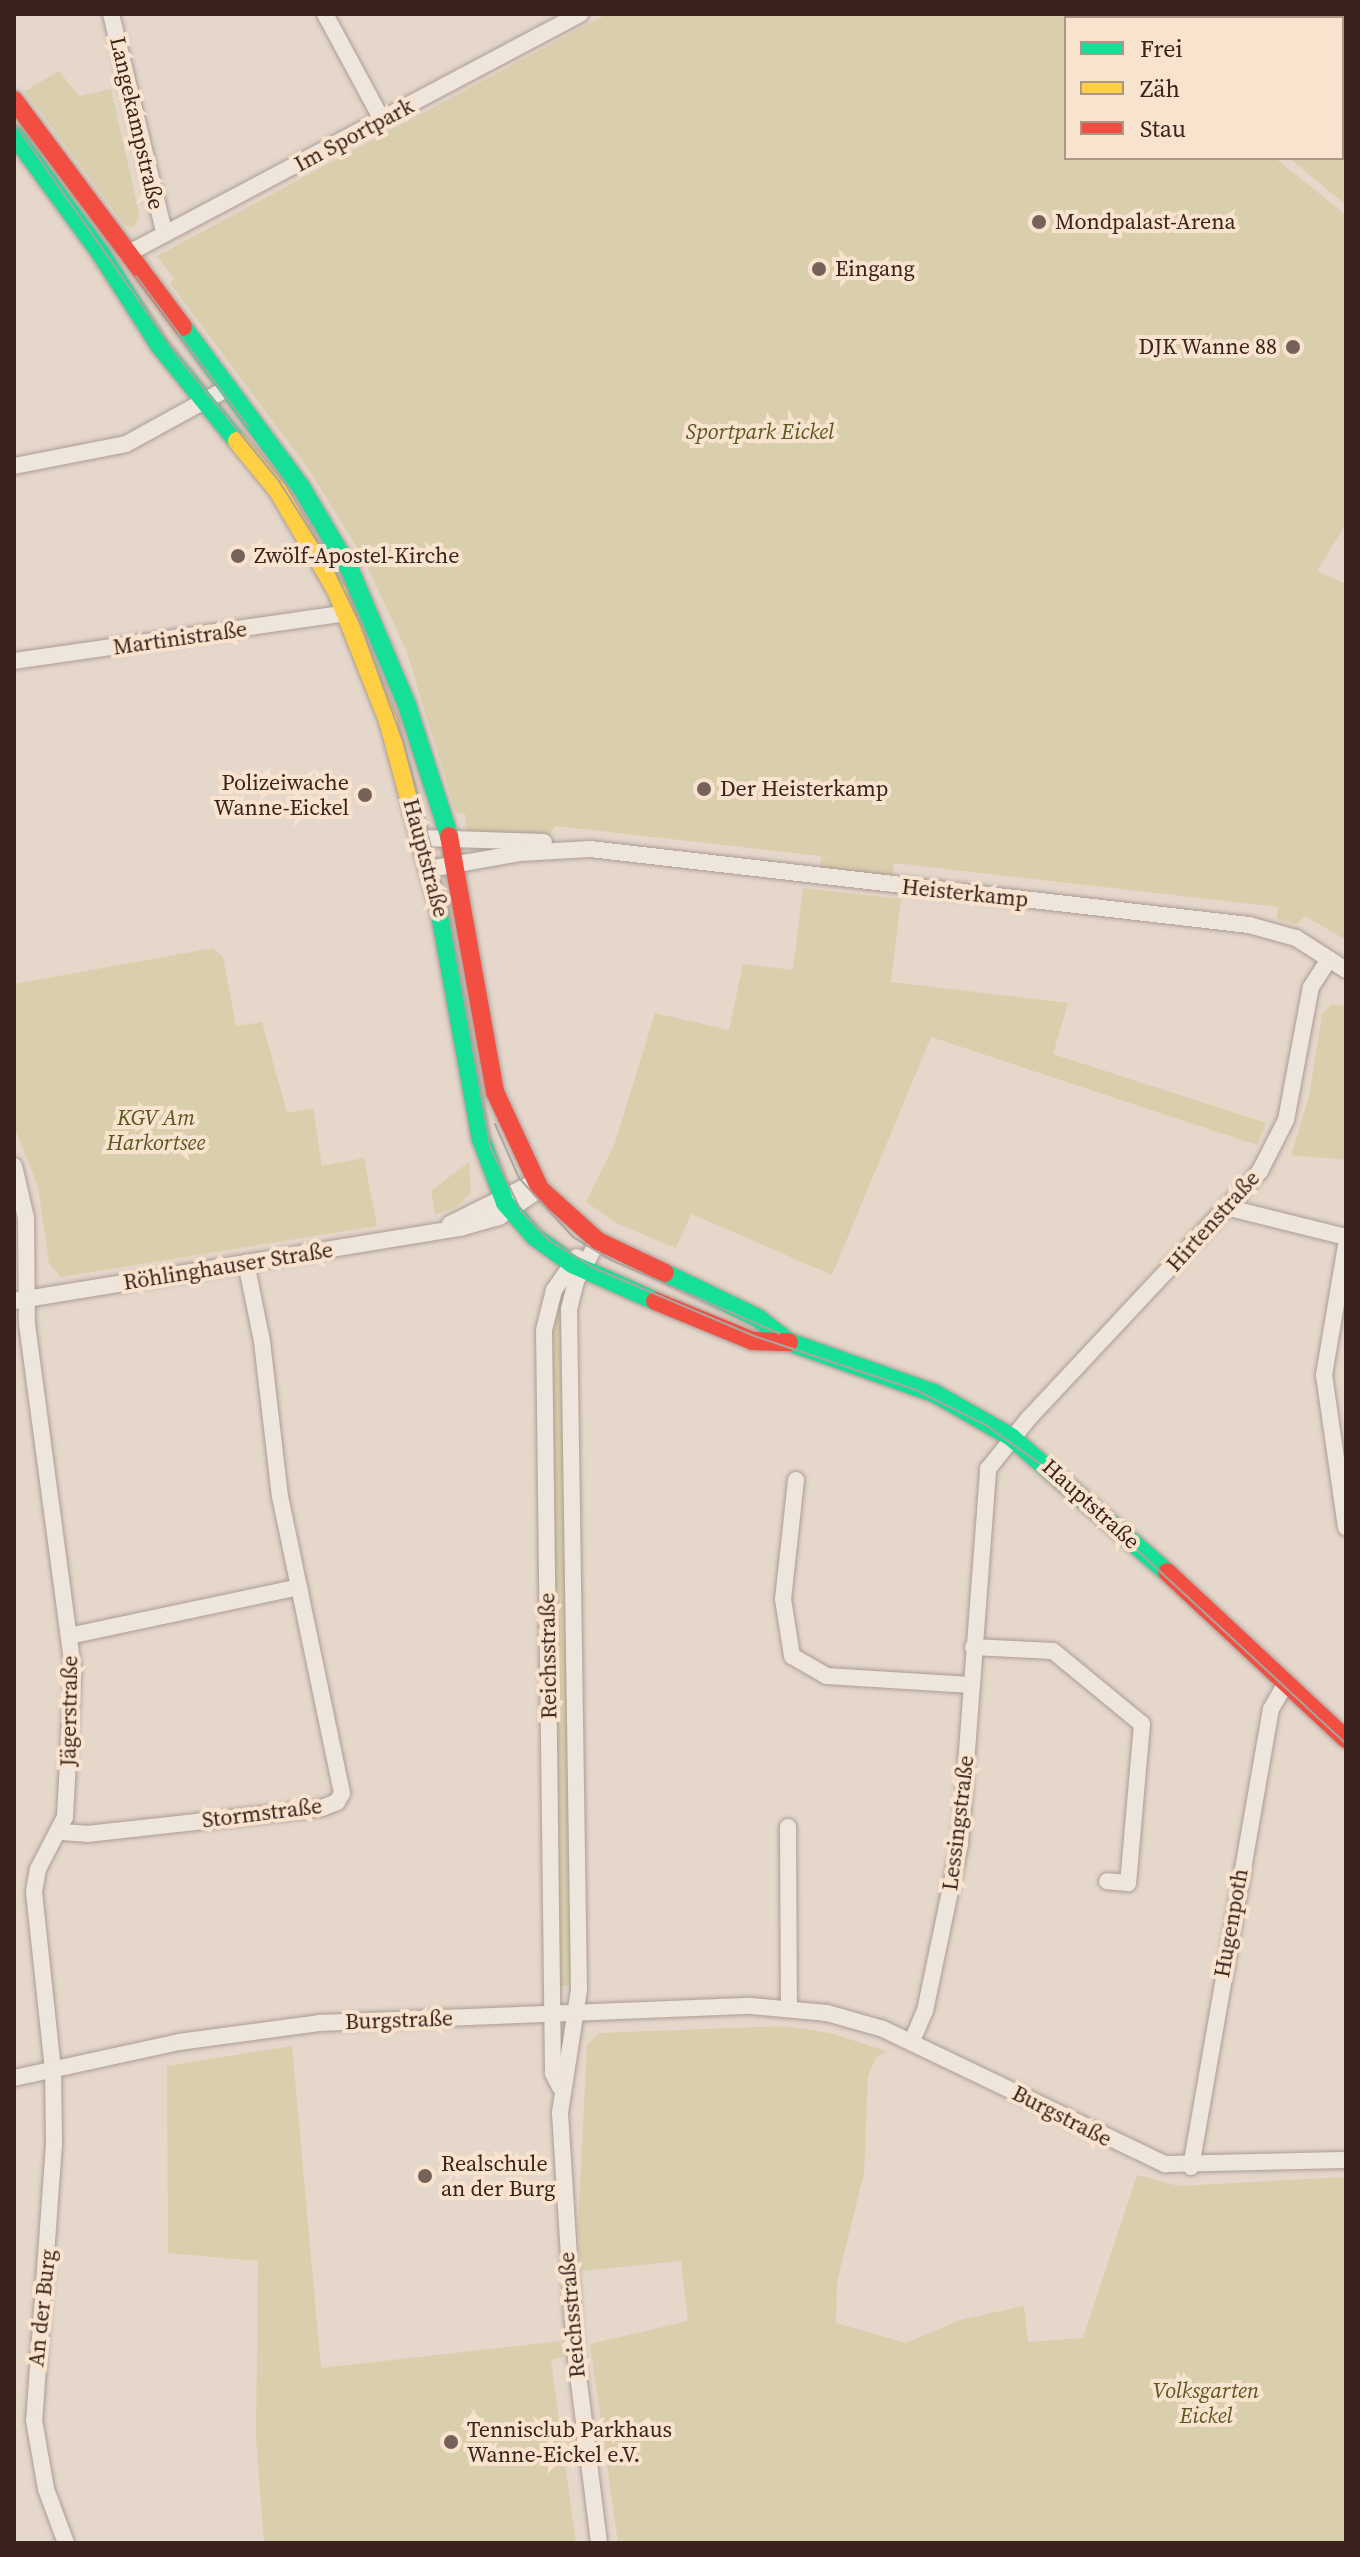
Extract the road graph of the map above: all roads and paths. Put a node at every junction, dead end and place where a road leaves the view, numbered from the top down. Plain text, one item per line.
1 (111, 14) edge
2 (325, 14) edge
3 (580, 14) edge
4 (14, 100) edge
5 (382, 120) junction
6 (14, 135) edge
7 (164, 231) junction
8 (127, 254) junction
9 (110, 266) junction
10 (228, 388) junction
11 (206, 403) junction
12 (14, 466) edge
13 (346, 613) junction
14 (14, 661) edge
15 (422, 838) junction
16 (448, 838) junction
17 (572, 848) junction
18 (458, 864) junction
19 (429, 869) junction
20 (1329, 959) junction
21 (1346, 970) edge
22 (14, 1166) edge
23 (537, 1185) junction
24 (500, 1195) junction
25 (1229, 1208) junction
26 (511, 1211) junction
27 (442, 1228) junction
28 (1346, 1237) edge
29 (595, 1239) junction
30 (1346, 1245) edge
31 (246, 1263) junction
32 (577, 1266) junction
33 (20, 1300) edge
34 (789, 1342) junction
35 (1011, 1437) junction
36 (796, 1480) dead end
37 (1346, 1527) edge
38 (299, 1587) junction
39 (69, 1636) junction
40 (973, 1647) junction
41 (1286, 1683) junction
42 (971, 1685) junction
43 (1346, 1739) edge
44 (788, 1827) dead end
45 (61, 1832) junction
46 (1107, 1881) dead end
47 (789, 2009) junction
48 (552, 2015) junction
49 (574, 2015) junction
50 (912, 2041) junction
51 (53, 2069) junction
52 (14, 2078) edge
53 (560, 2087) junction
54 (1346, 2160) edge
55 (1191, 2167) junction
56 (66, 2543) edge
57 (599, 2543) edge

1 - 7 street, Langekampstraße
2 - 5 street
3 - 5 street, Im Sportpark
4 - 8 street, Hauptstraße
5 - 7 street, Im Sportpark
6 - 9 street, Hauptstraße
7 - 8 street, Im Sportpark
8 - 9 street
8 - 10 street, Hauptstraße
9 - 11 street, Hauptstraße
10 - 11 street
10 - 16 street, Hauptstraße
11 - 12 street
11 - 13 street, Hauptstraße
13 - 14 street, Martinistraße
13 - 15 street, Hauptstraße
15 - 16 street, Heisterkamp
15 - 19 street, Hauptstraße
16 - 17 street, Heisterkamp
16 - 18 street, Hauptstraße
17 - 18 street, Heisterkamp
17 - 20 street, Heisterkamp
18 - 19 street, Heisterkamp
18 - 23 street, Hauptstraße
19 - 24 street, Hauptstraße
20 - 21 street, Heisterkamp
20 - 25 street, Hirtenstraße
22 - 33 street, Jägerstraße
23 - 24 street, Röhlinghauser Straße
23 - 26 street, Röhlinghauser Straße
23 - 29 street, Hauptstraße
24 - 26 street, Hauptstraße
24 - 27 street, Röhlinghauser Straße
25 - 28 street
25 - 35 street, Hirtenstraße
26 - 27 street, Röhlinghauser Straße
26 - 32 street, Hauptstraße
27 - 31 street, Röhlinghauser Straße
29 - 32 street, Reichsstraße
29 - 34 street, Hauptstraße
30 - 37 street
31 - 33 street, Röhlinghauser Straße
31 - 38 street, Stormstraße
32 - 34 street, Hauptstraße
32 - 48 street, Reichsstraße
32 - 49 street, Reichsstraße
33 - 39 street, Jägerstraße
34 - 35 street, Hauptstraße
35 - 40 street, Lessingstraße
35 - 41 street, Hauptstraße
36 - 42 street
38 - 39 street
38 - 45 street, Stormstraße
39 - 45 street, Jägerstraße
40 - 42 street, Lessingstraße
40 - 46 street
41 - 43 street, Hauptstraße
41 - 55 street, Hugenpoth
42 - 50 street, Lessingstraße
44 - 47 street
45 - 51 street, Jägerstraße
47 - 49 street, Burgstraße
47 - 50 street, Burgstraße
48 - 49 street, Burgstraße
48 - 51 street, Burgstraße
48 - 53 street, Reichsstraße
49 - 53 street, Reichsstraße
50 - 55 street, Burgstraße
51 - 52 street, Burgstraße
51 - 56 street, An der Burg
53 - 57 street, Reichsstraße
54 - 55 street, Burgstraße

